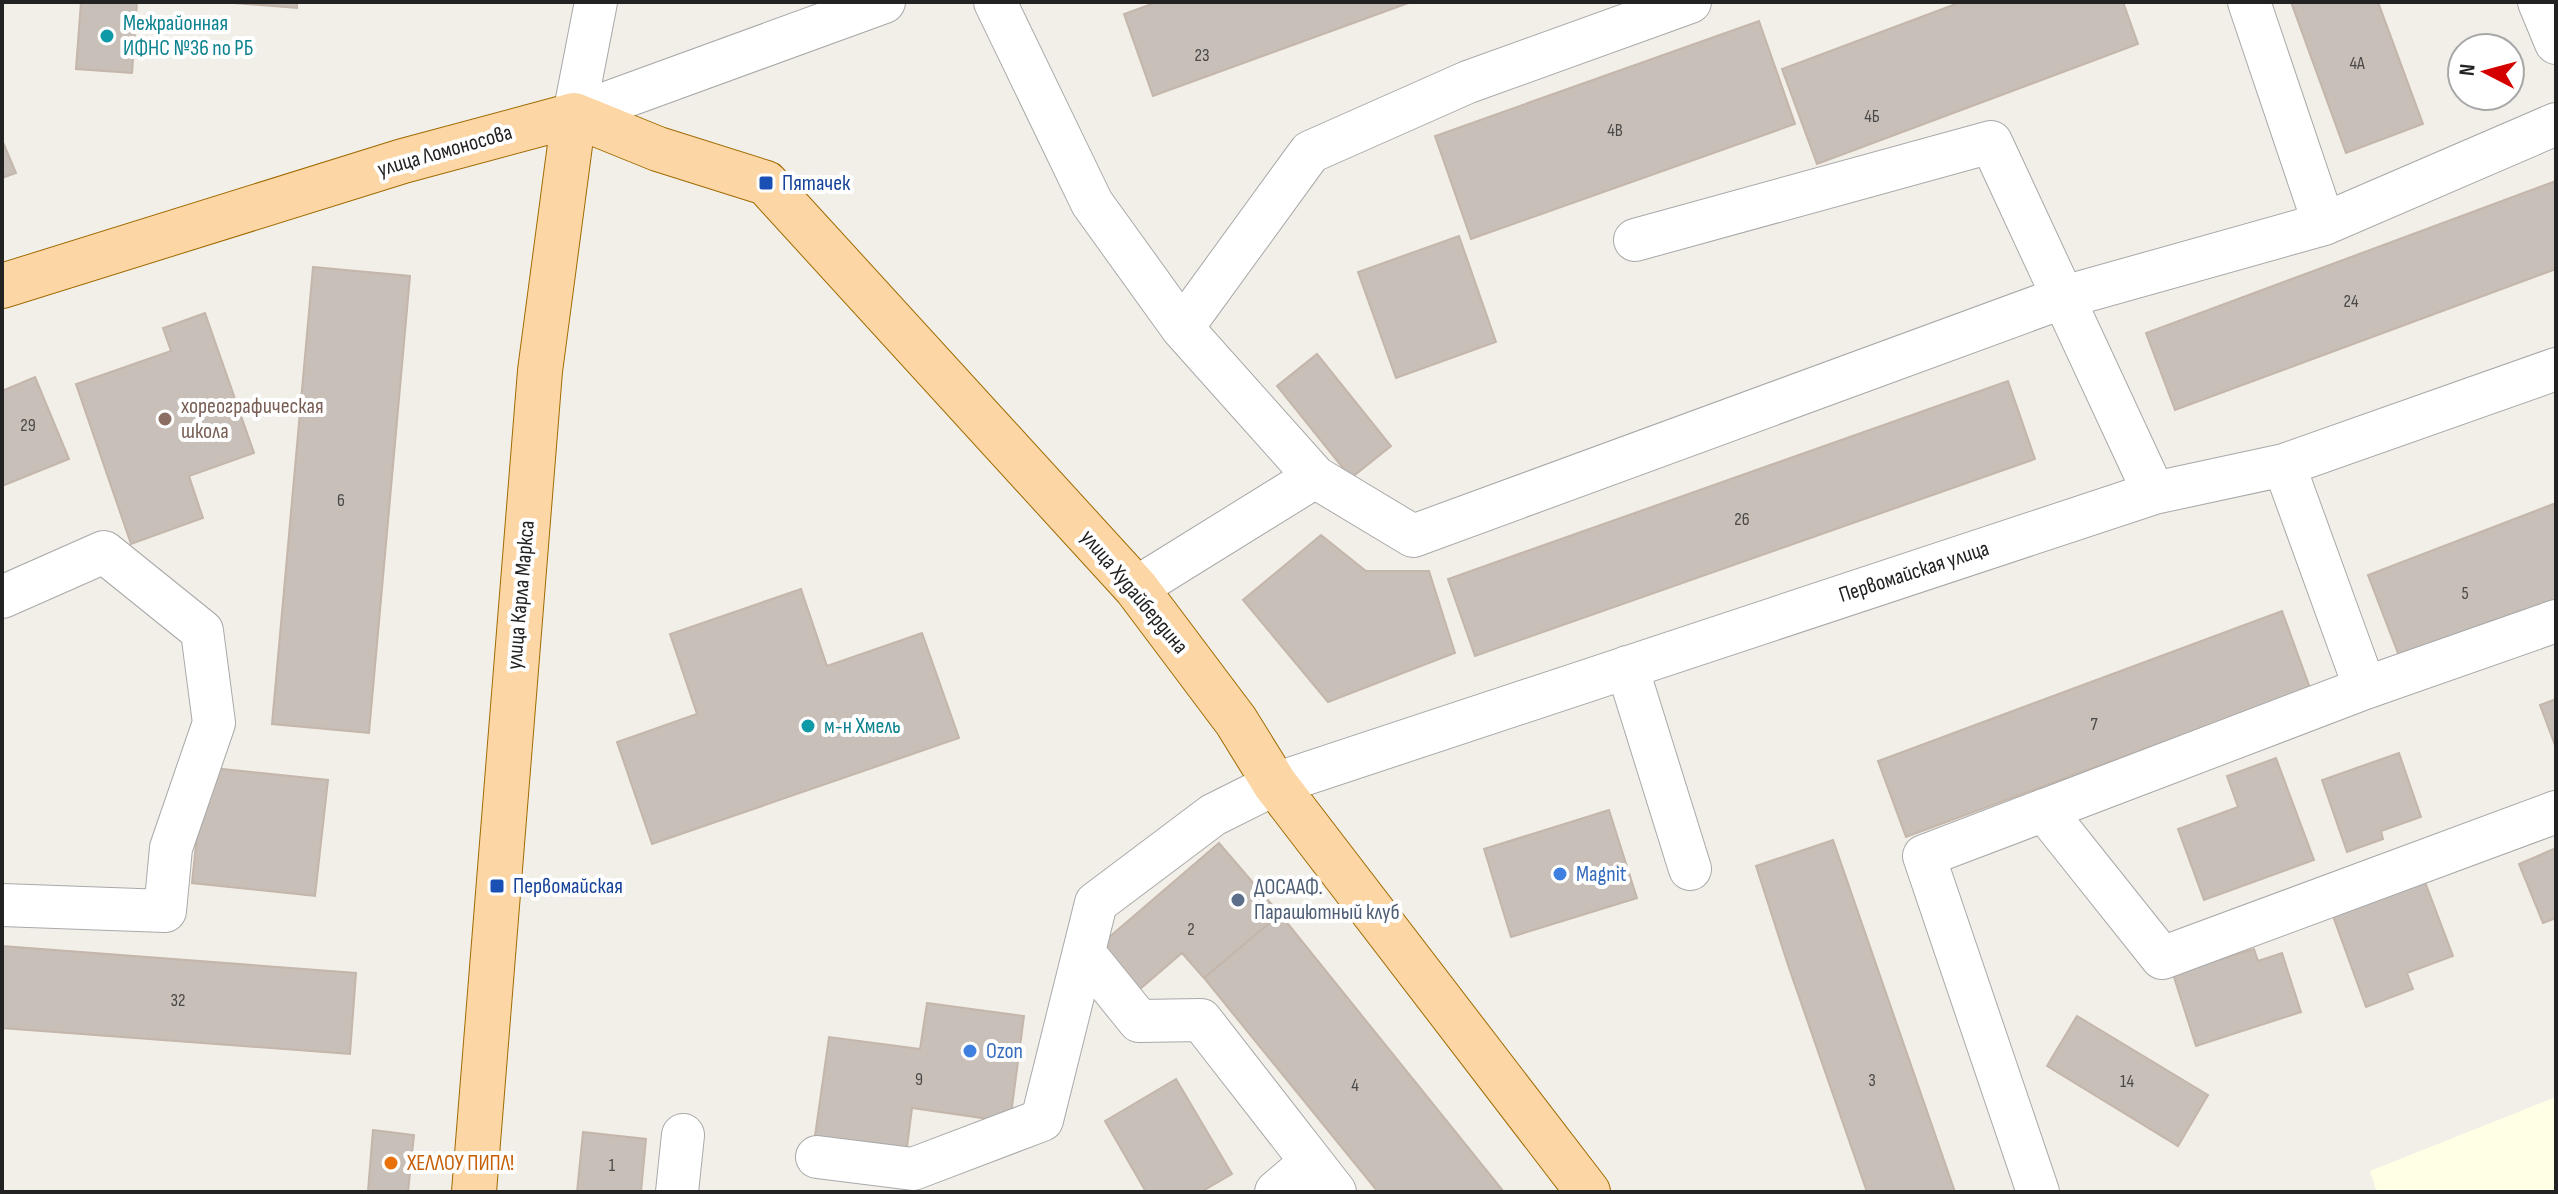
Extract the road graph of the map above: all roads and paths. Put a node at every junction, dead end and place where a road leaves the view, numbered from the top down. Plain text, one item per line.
1 (596, 2) edge
2 (884, 2) edge
3 (995, 2) edge
4 (1690, 2) edge
5 (2249, 2) edge
6 (2539, 2) edge
7 (2556, 43) edge
8 (574, 115) junction
9 (2556, 124) edge
10 (2324, 224) junction
11 (1635, 240) dead end
12 (2, 286) edge
13 (2064, 297) junction
14 (1182, 328) junction
15 (2556, 369) edge
16 (2284, 465) junction
17 (1315, 477) junction
18 (2154, 493) junction
19 (1136, 588) junction
20 (2, 597) edge
21 (2556, 621) edge
22 (1627, 667) junction
23 (2365, 688) junction
24 (1275, 784) junction
25 (2044, 810) junction
26 (2556, 812) edge
27 (1690, 869) dead end
28 (2, 905) edge
29 (1084, 953) junction
30 (683, 1135) dead end
31 (817, 1157) dead end
32 (1323, 1177) edge
33 (468, 1190) edge
34 (677, 1192) edge
35 (1276, 1192) edge
36 (1588, 1192) edge
37 (2038, 1192) edge

1 - 8 street, улица Карла Маркса
2 - 8 street, улица Ломоносова
3 - 14 street
4 - 14 street
5 - 10 street
6 - 7 street
8 - 12 main road, улица Ломоносова
8 - 19 main road, улица Худайбердина
8 - 33 main road, улица Карла Маркса
9 - 10 street
10 - 13 street
11 - 13 street
13 - 17 street
13 - 18 street
14 - 17 street
15 - 16 street, Первомайская улица
16 - 18 street, Первомайская улица
16 - 23 street
17 - 19 street
18 - 22 street, Первомайская улица
19 - 24 main road, улица Худайбердина
20 - 28 street
21 - 23 street
22 - 24 street, Первомайская улица
22 - 27 street
23 - 25 street
24 - 29 street, Первомайская улица
24 - 36 main road, улица Худайбердина
25 - 26 street
25 - 37 street
29 - 31 street, Первомайская улица
29 - 32 street
30 - 34 street
32 - 35 street

